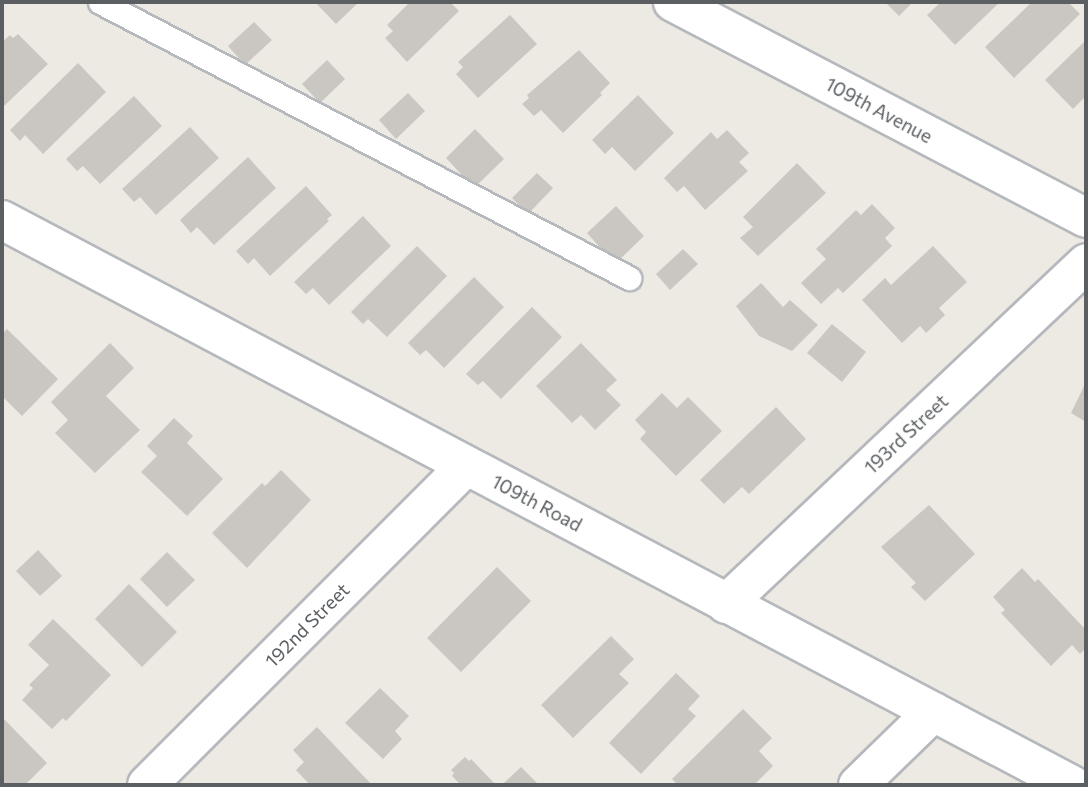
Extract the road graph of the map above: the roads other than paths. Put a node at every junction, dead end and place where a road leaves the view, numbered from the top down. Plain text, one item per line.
1 (100, 2) edge
2 (673, 2) edge
3 (1086, 218) edge
4 (2, 222) edge
5 (1086, 263) edge
6 (629, 278) dead end
7 (466, 466) junction
8 (726, 604) junction
9 (933, 712) junction
10 (147, 785) edge
11 (858, 785) edge
12 (1072, 785) edge

1 - 6 lane
2 - 3 street, 109th Avenue
4 - 7 street, 109th Road
5 - 8 street, 193rd Street
7 - 8 street, 109th Road
7 - 10 street, 192nd Street
8 - 9 street, 109th Road
9 - 11 street
9 - 12 street, 109th Road

